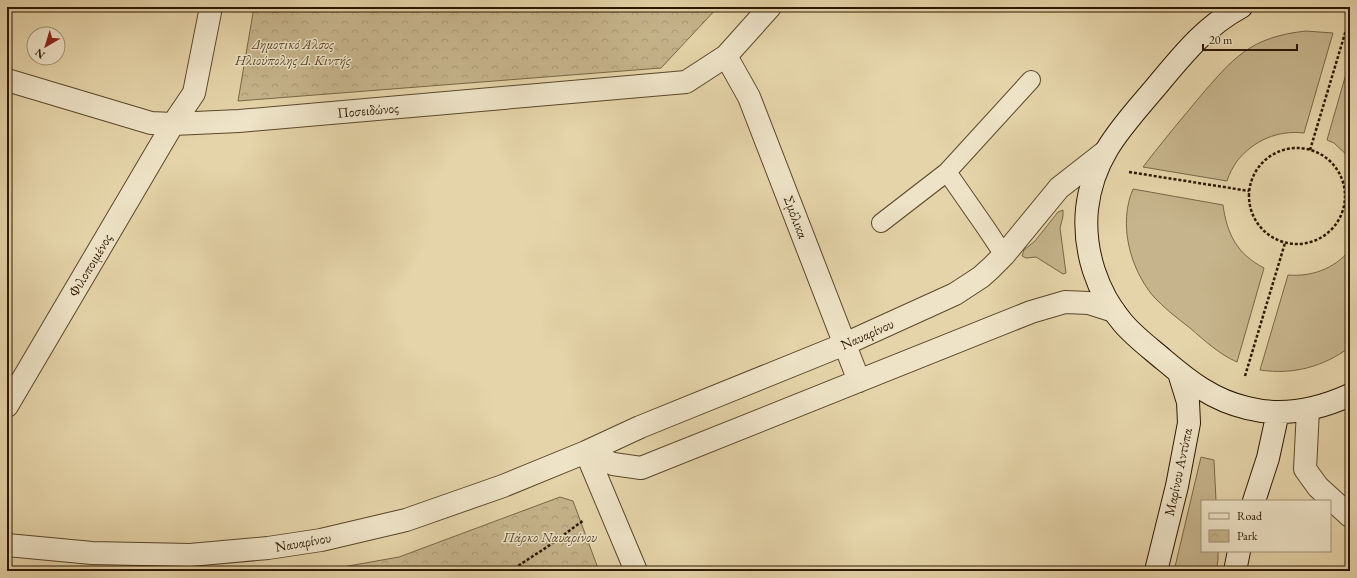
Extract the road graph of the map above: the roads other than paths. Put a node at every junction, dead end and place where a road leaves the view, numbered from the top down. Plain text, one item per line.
1 (211, 7) edge
2 (770, 7) edge
3 (1241, 7) edge
4 (726, 56) junction
5 (7, 80) edge
6 (1031, 80) dead end
7 (173, 124) junction
8 (1105, 152) junction
9 (947, 172) junction
10 (880, 223) dead end
11 (1004, 255) junction
12 (1114, 311) junction
13 (845, 344) junction
14 (1179, 373) junction
15 (859, 381) junction
16 (1350, 395) edge
17 (7, 406) edge
18 (1308, 410) junction
19 (1278, 412) junction
20 (586, 452) junction
21 (1254, 500) edge
22 (1350, 516) edge
23 (7, 545) edge
24 (1239, 552) edge
25 (636, 571) edge
26 (1156, 571) edge
27 (1235, 571) edge

1 - 7 street, Φιλοποιμένος
2 - 4 street, Ποσειδώνος
3 - 8 street
4 - 7 street, Ποσειδώνος
4 - 13 street, Σμόλικα
5 - 7 street, Ποσειδώνος
6 - 9 lane
7 - 17 street, Φιλοποιμένος
8 - 11 street, Ναυαρίνου
8 - 12 street
9 - 10 lane
9 - 11 lane
11 - 13 street, Ναυαρίνου
12 - 14 street
12 - 15 street
13 - 15 street, Σμόλικα
13 - 20 street, Ναυαρίνου
14 - 19 street
14 - 26 street, Μαρίνου Αντύπα
15 - 20 street
16 - 18 street
18 - 19 street
18 - 22 street
19 - 21 street
20 - 23 street, Ναυαρίνου
20 - 25 street
24 - 27 street

